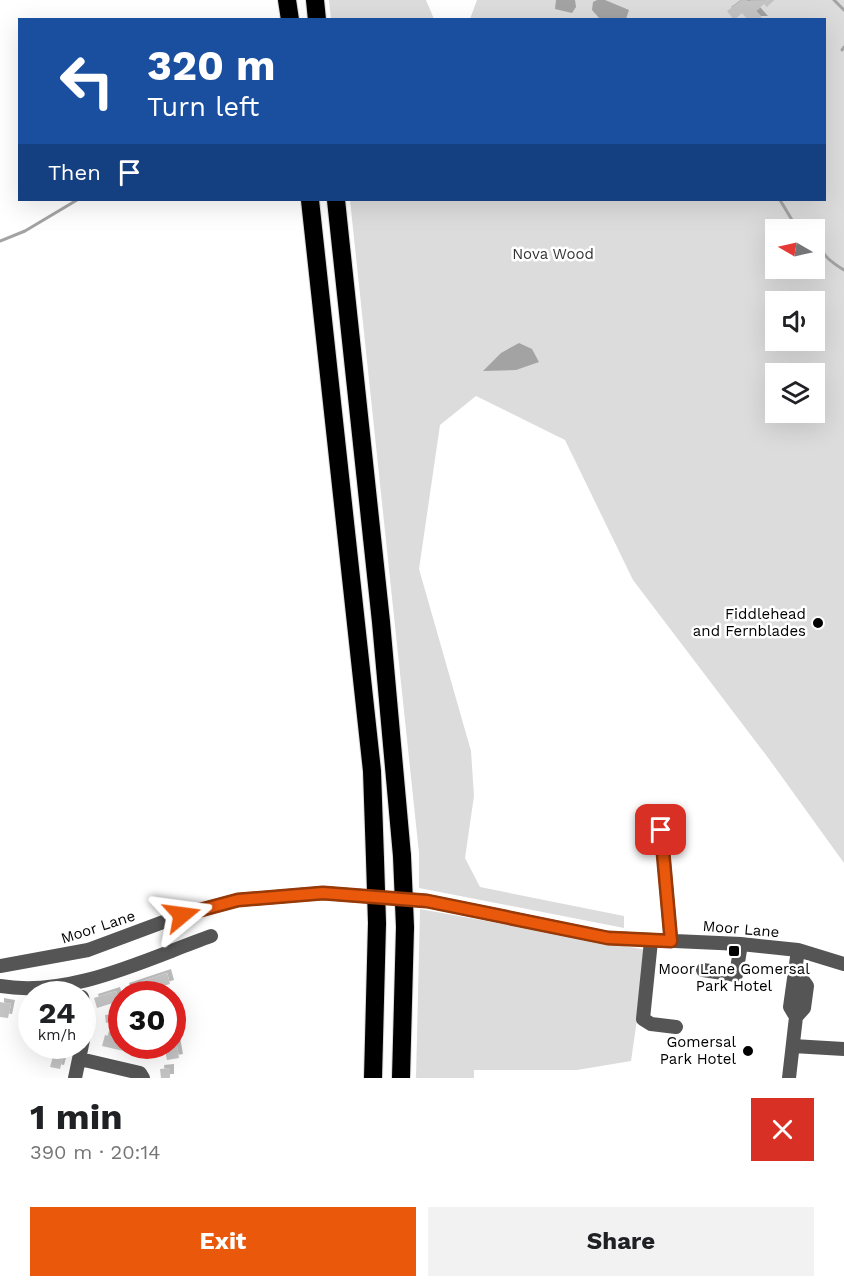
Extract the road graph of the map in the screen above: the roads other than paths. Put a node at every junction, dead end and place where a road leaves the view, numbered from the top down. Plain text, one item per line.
1 (287, 0) edge
2 (315, 0) edge
3 (290, 18) edge
4 (317, 18) edge
5 (310, 201) edge
6 (336, 201) edge
7 (661, 830) dead end
8 (212, 936) dead end
9 (651, 941) junction
10 (671, 941) junction
11 (741, 944) junction
12 (798, 950) junction
13 (844, 964) edge
14 (0, 966) edge
15 (704, 970) dead end
16 (77, 981) edge
17 (0, 986) edge
18 (18, 987) edge
19 (676, 1027) dead end
20 (793, 1046) junction
21 (844, 1049) edge
22 (80, 1059) joint
23 (75, 1078) edge
24 (143, 1078) edge
25 (373, 1078) edge
26 (401, 1078) edge
27 (789, 1078) edge

1 - 3 highway
2 - 4 highway
5 - 25 highway, bridge
6 - 26 highway, bridge
7 - 10 street
8 - 16 street
9 - 10 street, Moor Lane
9 - 14 street, Moor Lane
9 - 19 street
10 - 11 street, Moor Lane
11 - 12 street, Moor Lane
11 - 15 street
12 - 13 street, Moor Lane
12 - 20 street
17 - 18 street
20 - 21 street
20 - 27 street
22 - 23 street
22 - 24 street

